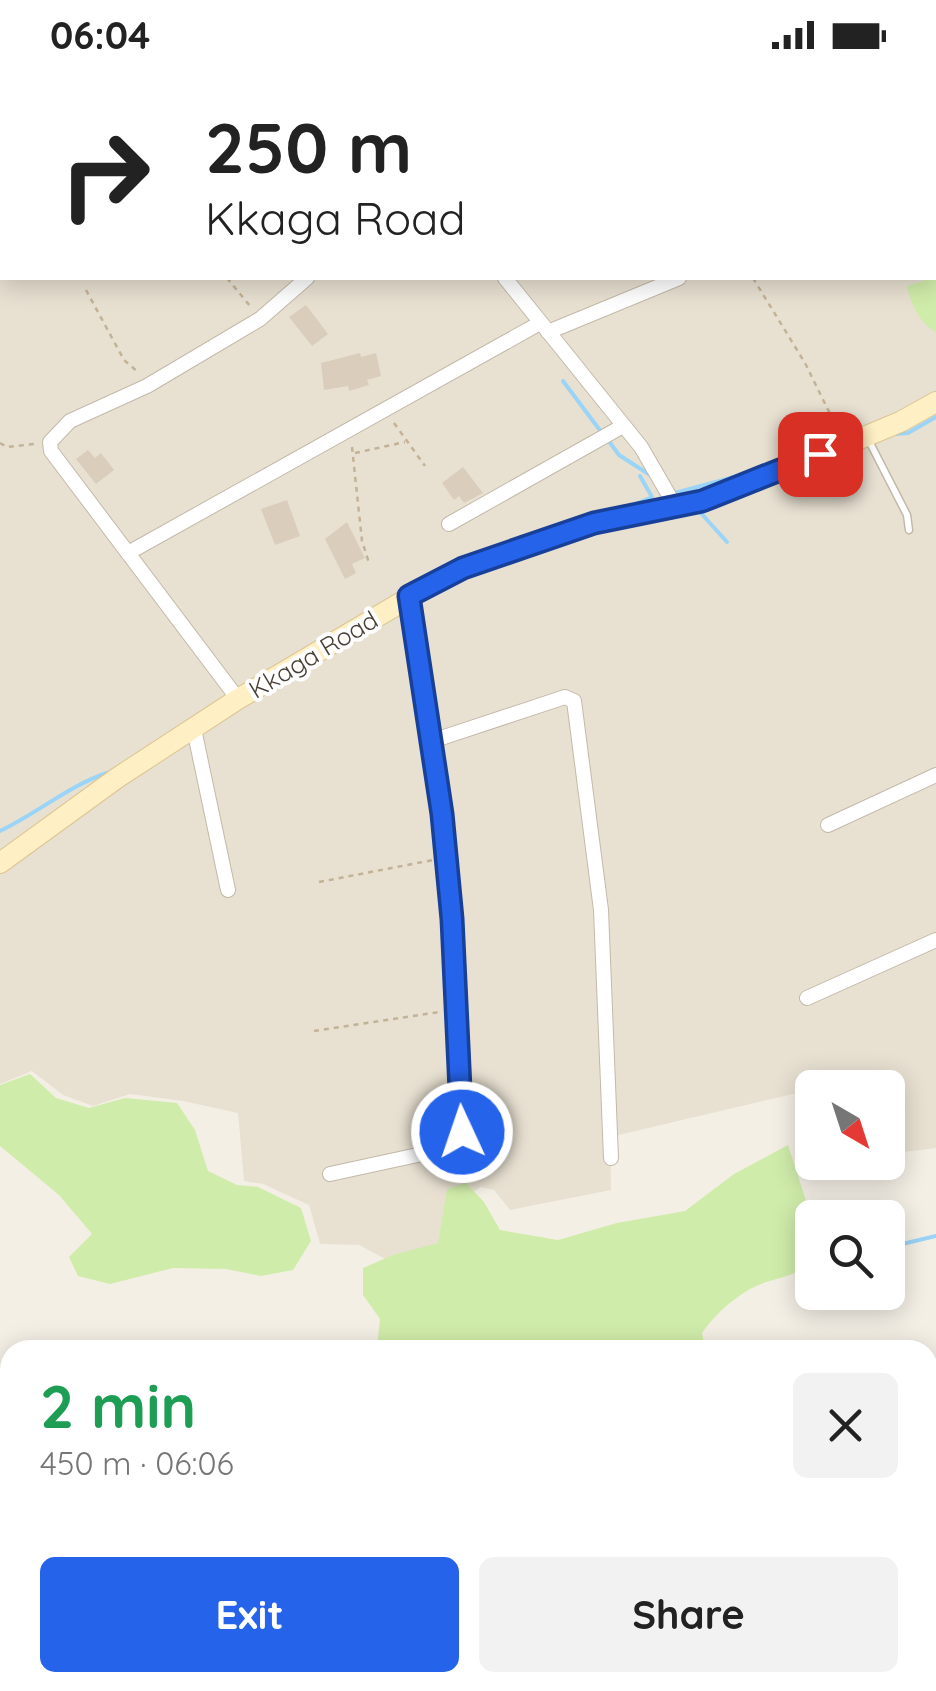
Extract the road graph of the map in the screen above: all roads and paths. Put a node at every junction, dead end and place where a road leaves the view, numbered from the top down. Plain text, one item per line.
1 (229, 280) edge
2 (305, 280) edge
3 (507, 280) edge
4 (674, 280) edge
5 (755, 280) edge
6 (86, 290) dead end
7 (260, 319) junction
8 (544, 328) junction
9 (147, 386) junction
10 (936, 402) edge
11 (384, 410) junction
12 (623, 426) junction
13 (350, 431) junction
14 (866, 435) junction
15 (407, 441) junction
16 (50, 442) junction
17 (0, 443) edge
18 (844, 443) junction
19 (353, 453) junction
20 (424, 466) dead end
21 (674, 504) junction
22 (449, 524) dead end
23 (909, 530) dead end
24 (128, 553) junction
25 (369, 562) dead end
26 (409, 596) junction
27 (238, 698) junction
28 (194, 730) junction
29 (429, 742) junction
30 (936, 775) edge
31 (828, 825) dead end
32 (444, 858) junction
33 (0, 863) edge
34 (320, 882) dead end
35 (228, 890) dead end
36 (936, 940) edge
37 (807, 998) dead end
38 (456, 1010) junction
39 (314, 1031) dead end
40 (611, 1158) dead end
41 (330, 1174) dead end

1 - 7 path
2 - 7 street
3 - 8 street
4 - 8 street
5 - 18 path
6 - 9 path
7 - 9 street
8 - 11 street
8 - 12 street
9 - 16 street
10 - 14 street, Kkaga Road
11 - 13 street
11 - 15 path
12 - 21 street
12 - 22 street
13 - 19 path
13 - 24 street
14 - 18 street, Kkaga Road
14 - 23 lane
15 - 19 path
15 - 20 path
16 - 17 path
16 - 24 street
18 - 21 street, Kkaga Road
19 - 25 path
21 - 26 street, Kkaga Road
24 - 27 street
26 - 27 street, Kkaga Road
26 - 29 street
27 - 28 street, Kkaga Road
28 - 33 street, Kkaga Road
28 - 35 street
29 - 32 street
29 - 40 street
30 - 31 street
32 - 34 path
32 - 38 street
36 - 37 street
38 - 39 path
38 - 41 street

